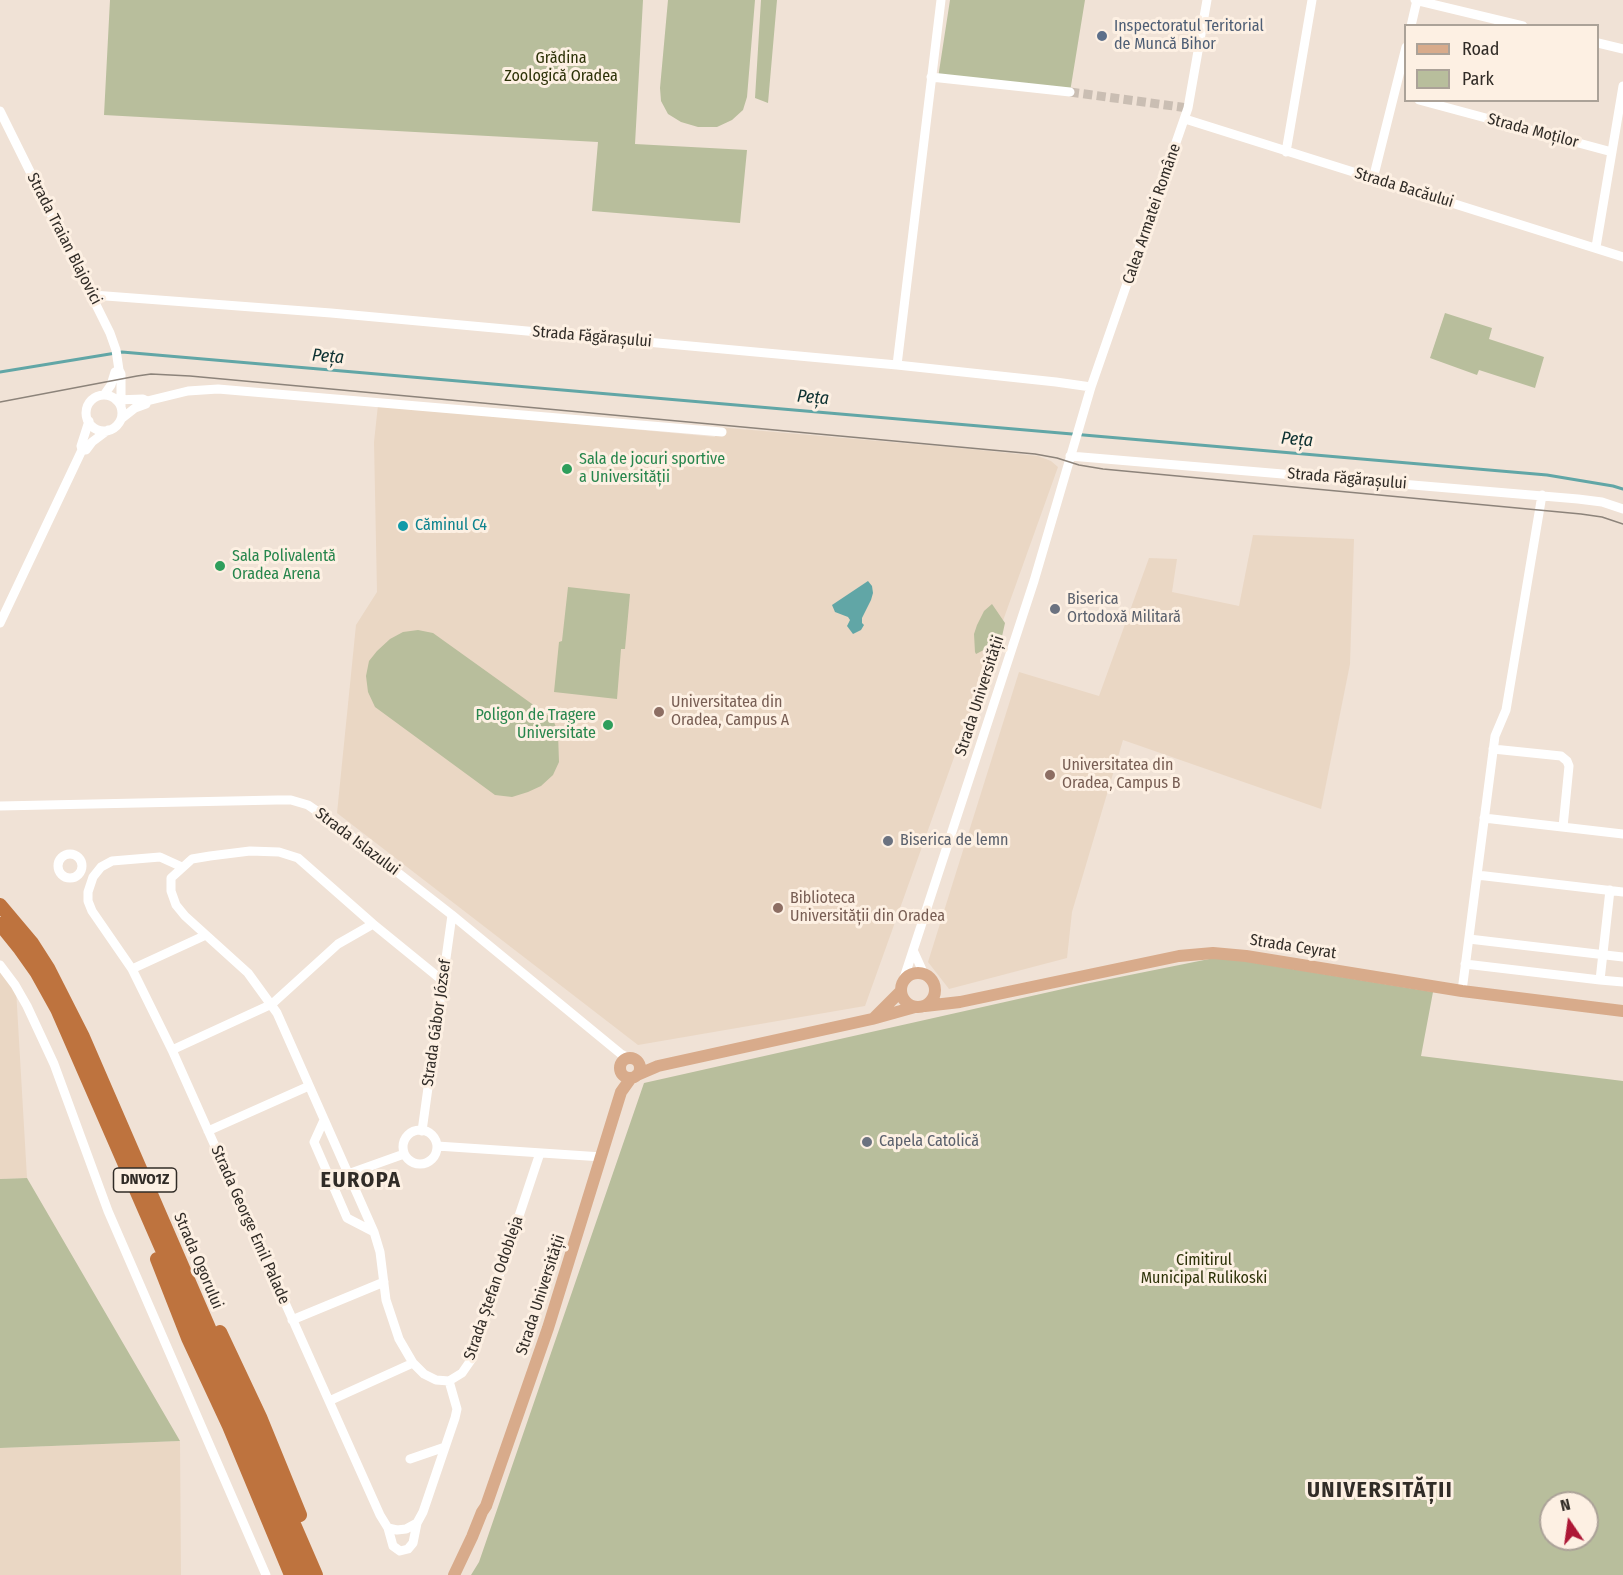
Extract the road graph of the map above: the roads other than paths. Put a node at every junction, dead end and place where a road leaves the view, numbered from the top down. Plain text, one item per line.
1 (941, 0) edge
2 (1207, 0) edge
3 (1311, 0) edge
4 (1417, 0) edge
5 (1411, 24) edge
6 (1515, 24) edge
7 (1599, 43) edge
8 (1623, 49) edge
9 (1404, 55) edge
10 (931, 77) junction
11 (1623, 86) edge
12 (1070, 92) tunnel mouth
13 (1394, 94) junction
14 (1404, 96) edge
15 (1426, 102) edge
16 (0, 111) edge
17 (1185, 119) junction
18 (1286, 152) junction
19 (1612, 152) junction
20 (1373, 179) junction
21 (1596, 247) junction
22 (1623, 257) edge
23 (93, 295) junction
24 (897, 365) junction
25 (118, 369) junction
26 (1091, 387) junction
27 (104, 395) junction
28 (147, 401) junction
29 (119, 402) junction
30 (121, 419) junction
31 (89, 421) junction
32 (1079, 424) joint
33 (108, 430) junction
34 (722, 432) dead end
35 (82, 450) junction
36 (1071, 453) junction
37 (1542, 495) junction
38 (1623, 508) edge
39 (0, 623) edge
40 (1493, 749) junction
41 (0, 806) edge
42 (1484, 818) junction
43 (1563, 827) junction
44 (1623, 834) edge
45 (182, 867) junction
46 (81, 872) dead end
47 (1477, 875) junction
48 (93, 877) junction
49 (1610, 890) junction
50 (1623, 891) edge
51 (0, 905) edge
52 (452, 915) junction
53 (0, 924) edge
54 (373, 924) junction
55 (206, 935) junction
56 (1469, 939) junction
57 (913, 950) junction
58 (1603, 955) junction
59 (1623, 957) edge
60 (1465, 964) junction
61 (0, 965) edge
62 (132, 969) junction
63 (929, 979) junction
64 (1600, 980) junction
65 (443, 981) junction
66 (1623, 982) edge
67 (902, 986) junction
68 (1462, 992) junction
69 (960, 1002) junction
70 (272, 1004) junction
71 (920, 1006) junction
72 (1623, 1011) edge
73 (872, 1019) junction
74 (172, 1050) junction
75 (629, 1068) junction
76 (309, 1086) junction
77 (324, 1120) junction
78 (208, 1131) junction
79 (423, 1131) junction
80 (437, 1146) junction
81 (540, 1153) junction
82 (404, 1154) junction
83 (602, 1157) junction
84 (348, 1173) junction
85 (137, 1176) junction
86 (374, 1232) junction
87 (384, 1282) junction
88 (292, 1320) junction
89 (413, 1363) junction
90 (449, 1381) junction
91 (329, 1401) junction
92 (445, 1447) junction
93 (410, 1459) dead end
94 (486, 1506) junction
95 (417, 1523) junction
96 (388, 1528) junction
97 (266, 1575) edge
98 (291, 1575) edge
99 (304, 1575) edge
100 (316, 1575) edge
101 (326, 1575) edge
102 (454, 1575) edge
103 (460, 1575) edge

1 - 10 street
2 - 17 street, Calea Armatei Române
3 - 18 street
4 - 5 street
4 - 6 street
7 - 8 street
9 - 13 street
10 - 12 street
10 - 24 street
11 - 19 street
13 - 14 street
13 - 20 street
15 - 19 street, Strada Moților
16 - 23 street, Strada Traian Blajovici
17 - 18 street, Strada Bacăului
17 - 26 street, Calea Armatei Române
18 - 20 street, Strada Bacăului
19 - 21 street
20 - 21 street, Strada Bacăului
21 - 22 street, Strada Bacăului
23 - 24 street, Strada Făgărașului
23 - 25 street, Strada Traian Blajovici
24 - 26 street, Strada Făgărașului
25 - 27 street
25 - 29 street, Strada Traian Blajovici
26 - 32 street, Calea Armatei Române
27 - 29 street
27 - 31 street
28 - 29 street
28 - 30 street
28 - 34 street
29 - 30 street
30 - 33 street
31 - 33 street
31 - 35 street
32 - 36 street, Strada Universității
33 - 35 street
35 - 39 street
36 - 37 street, Strada Făgărașului
36 - 57 street, Strada Universității
37 - 38 street, Strada Făgărașului
37 - 40 street
40 - 42 street
40 - 43 street
41 - 52 street, Strada Islazului
42 - 43 street
42 - 47 street
43 - 44 street
45 - 48 street
45 - 54 street
45 - 55 street
46 - 48 street
47 - 49 street
47 - 56 street
48 - 62 street, Strada George Emil Palade
49 - 50 street
49 - 58 street
51 - 85 highway, Strada Ogorului / DNVO1Z
52 - 65 street, Strada Gábor József
52 - 75 street, Strada Islazului
53 - 85 highway, Strada Ogorului / DNVO1Z
54 - 65 street
54 - 70 street
55 - 62 street
55 - 70 street
56 - 58 street
56 - 60 street
57 - 63 street
57 - 67 street, Strada Universității
58 - 59 street
58 - 64 street
60 - 64 street
60 - 68 street
61 - 97 street
62 - 74 street, Strada George Emil Palade
63 - 67 main road
63 - 69 main road
63 - 71 main road
64 - 66 street
65 - 79 street, Strada Gábor József
67 - 71 main road
67 - 73 main road, Strada Universității
68 - 69 main road, Strada Ceyrat
68 - 72 main road, Strada Ceyrat
69 - 71 main road, Strada Ceyrat
70 - 74 street
70 - 76 street
71 - 73 main road
73 - 75 main road
74 - 78 street, Strada George Emil Palade
75 - 83 main road, Strada Universității
76 - 77 street
76 - 78 street, Strada George Emil Palade
77 - 84 street
77 - 86 street
78 - 88 street, Strada George Emil Palade
79 - 80 street
79 - 82 street
80 - 81 street
80 - 82 street
81 - 83 street
81 - 90 street, Strada Ștefan Odobleja
82 - 84 street
83 - 94 main road, Strada Universității
84 - 86 street
85 - 98 highway
85 - 99 highway, Strada Ogorului / DNVO1Z
85 - 100 highway, Strada Ogorului / DNVO1Z
85 - 101 highway
86 - 87 street
87 - 88 street, Strada George Emil Palade
87 - 89 street
88 - 91 street, Strada George Emil Palade
89 - 90 street
89 - 91 street
90 - 92 street, Strada George Emil Palade
91 - 96 street, Strada George Emil Palade
92 - 93 street
92 - 95 street, Strada George Emil Palade
94 - 102 main road, Strada Universității
94 - 103 main road, Strada Universității
95 - 96 street
95 - 96 street, Strada George Emil Palade

